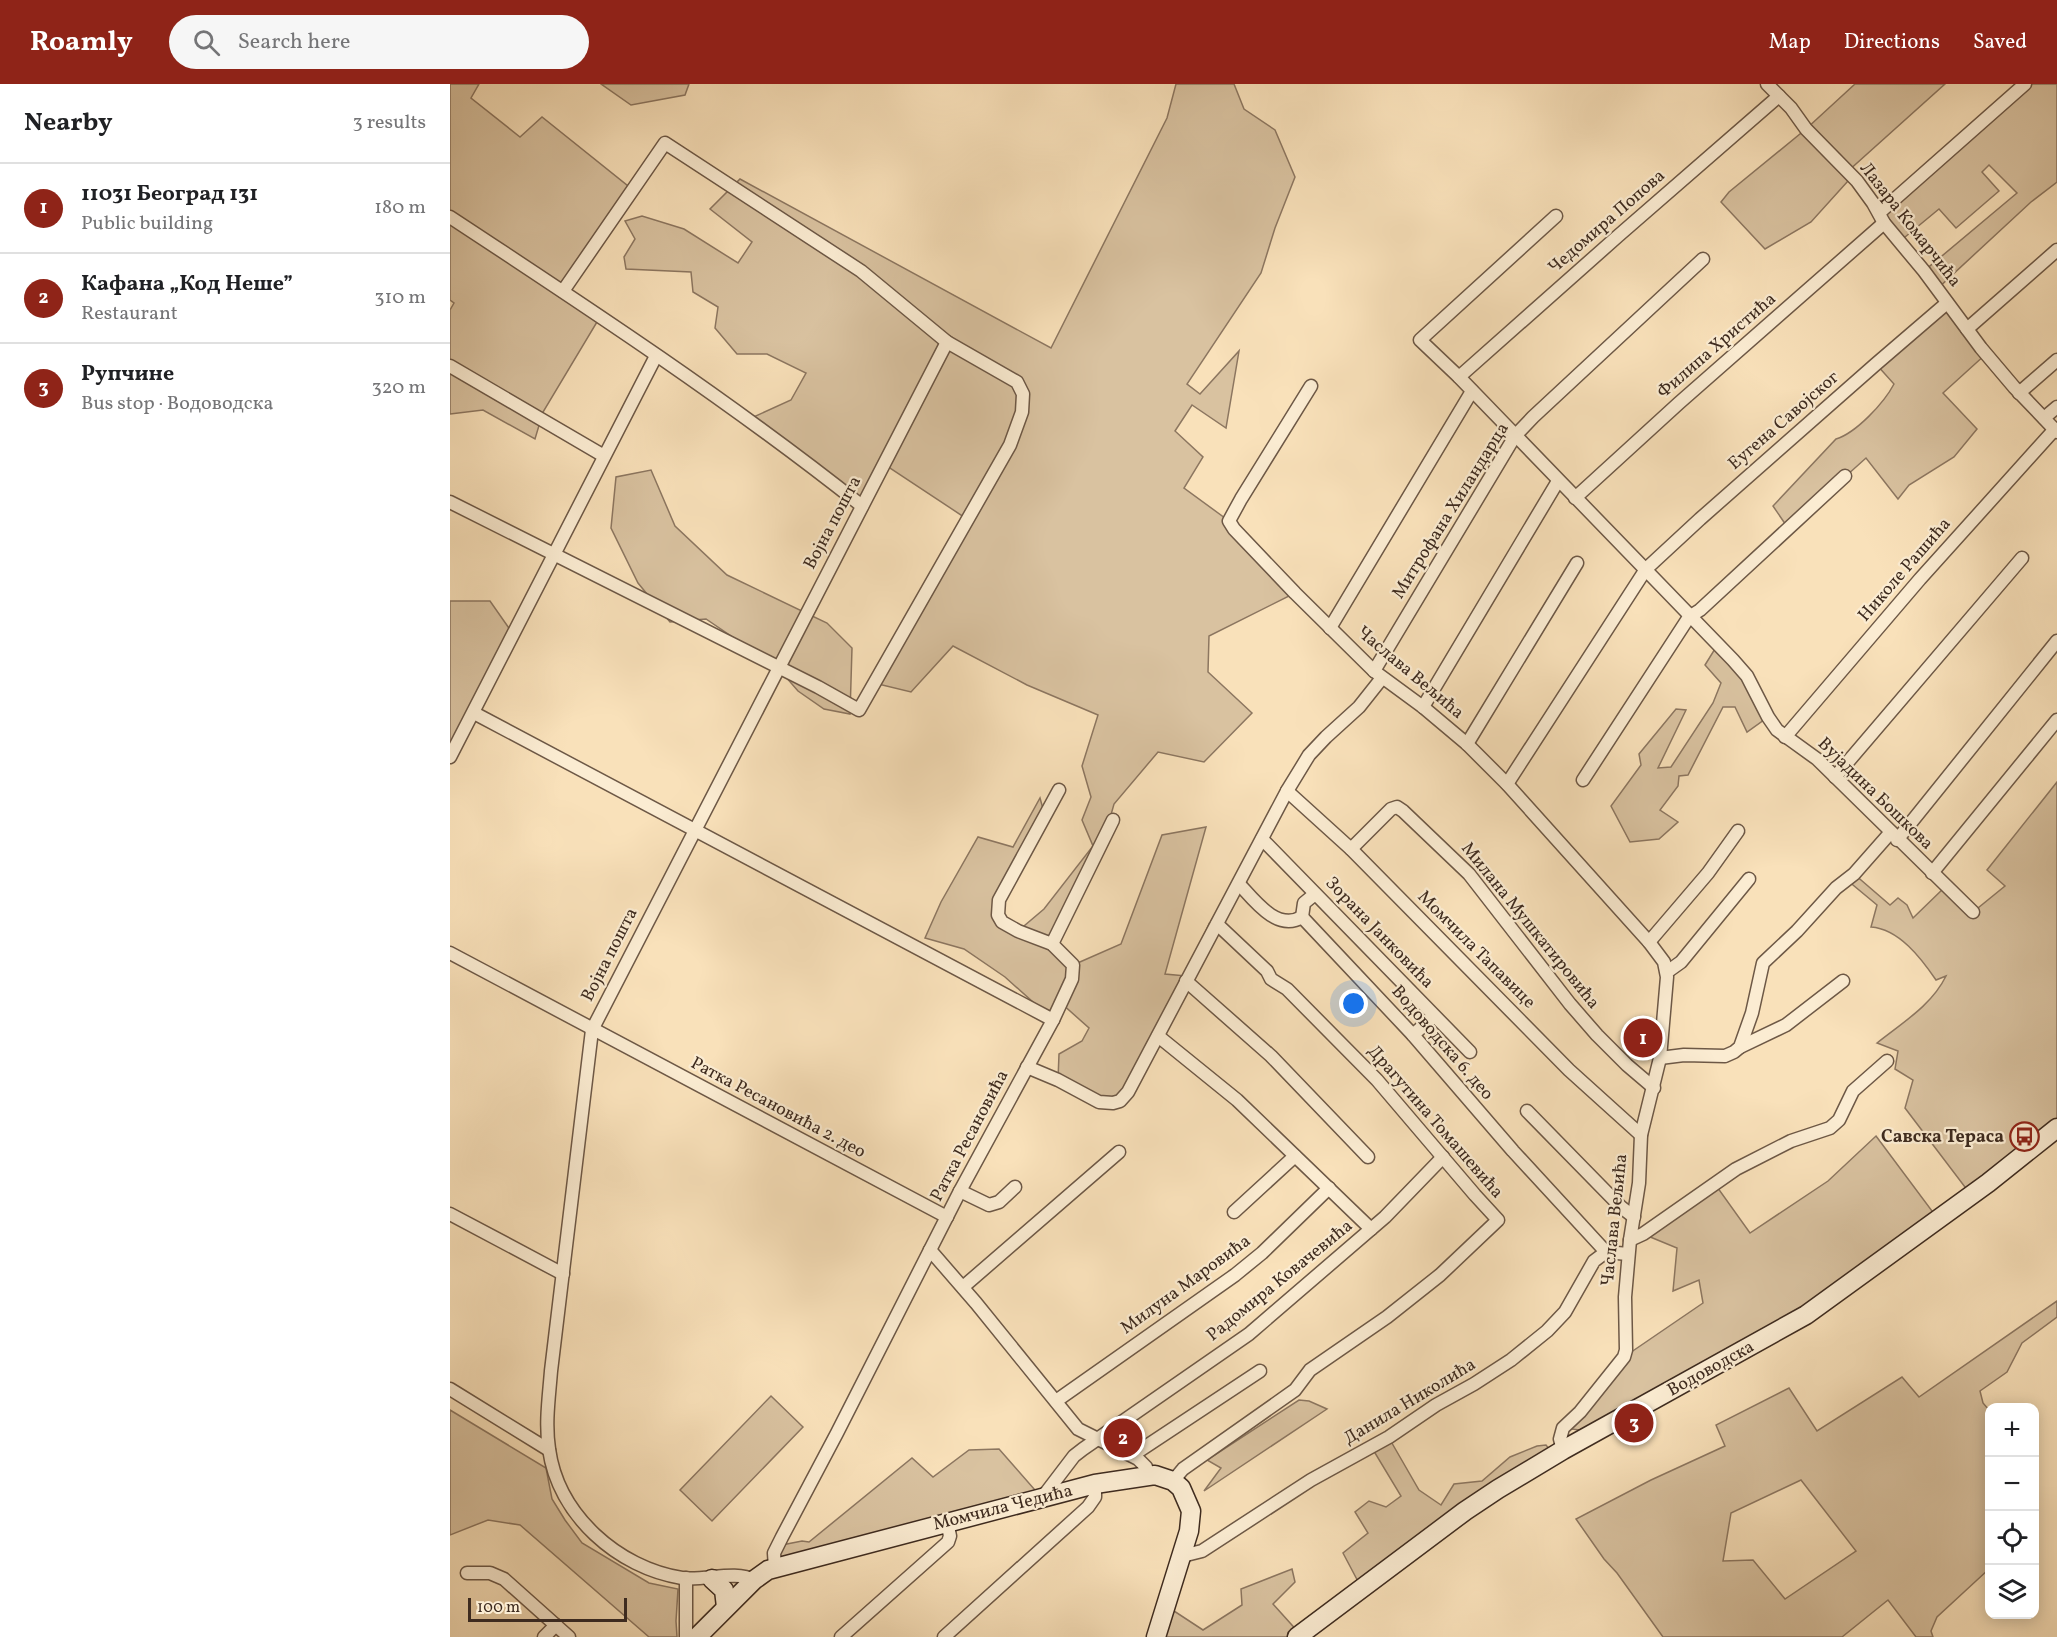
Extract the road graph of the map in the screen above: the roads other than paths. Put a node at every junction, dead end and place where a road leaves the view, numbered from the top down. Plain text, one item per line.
1 (1767, 84) edge
2 (2025, 84) edge
3 (1779, 96) junction
4 (1556, 216) dead end
5 (450, 217) edge
6 (1881, 218) junction
7 (2057, 250) edge
8 (1703, 259) dead end
9 (563, 291) junction
10 (1947, 303) junction
11 (1967, 329) junction
12 (947, 342) junction
13 (656, 356) junction
14 (2057, 360) edge
15 (450, 366) edge
16 (1459, 378) junction
17 (1311, 386) dead end
18 (1472, 391) junction
19 (2019, 393) junction
20 (2057, 407) edge
21 (2044, 418) junction
22 (2056, 430) edge
23 (1515, 436) junction
24 (604, 456) junction
25 (1845, 476) dead end
26 (1558, 481) junction
27 (1575, 498) junction
28 (450, 502) edge
29 (862, 506) junction
30 (554, 555) junction
31 (2022, 558) dead end
32 (1577, 563) dead end
33 (1646, 569) junction
34 (1689, 617) junction
35 (1330, 628) junction
36 (2057, 641) edge
37 (778, 668) junction
38 (1378, 674) junction
39 (1423, 707) junction
40 (474, 713) junction
41 (2057, 720) edge
42 (1785, 737) junction
43 (1467, 744) junction
44 (450, 757) edge
45 (1835, 777) junction
46 (1582, 780) dead end
47 (1507, 784) junction
48 (1059, 790) dead end
49 (1287, 791) junction
50 (1113, 820) dead end
51 (694, 830) junction
52 (1738, 831) dead end
53 (1894, 836) junction
54 (1262, 839) junction
55 (1351, 849) junction
56 (1932, 873) junction
57 (1749, 879) dead end
58 (1239, 884) junction
59 (1315, 894) junction
60 (1973, 912) dead end
61 (1302, 917) junction
62 (1217, 924) junction
63 (1649, 942) junction
64 (1052, 944) junction
65 (450, 953) edge
66 (1667, 972) junction
67 (1186, 981) junction
68 (1843, 981) dead end
69 (1434, 1016) junction
70 (1053, 1020) junction
71 (592, 1030) junction
72 (1413, 1035) junction
73 (1158, 1036) junction
74 (1740, 1047) junction
75 (1470, 1052) dead end
76 (1660, 1058) junction
77 (1887, 1061) dead end
78 (1027, 1067) junction
79 (1654, 1088) junction
80 (1527, 1111) dead end
81 (2057, 1128) edge
82 (1641, 1135) junction
83 (1119, 1152) dead end
84 (1295, 1156) junction
85 (1368, 1157) dead end
86 (1443, 1157) junction
87 (1015, 1187) dead end
88 (1329, 1188) junction
89 (960, 1191) junction
90 (1234, 1212) dead end
91 (450, 1214) edge
92 (946, 1217) junction
93 (1634, 1217) junction
94 (1371, 1229) junction
95 (1630, 1240) junction
96 (930, 1250) junction
97 (1606, 1252) junction
98 (1628, 1254) junction
99 (563, 1274) junction
100 (963, 1287) junction
101 (1260, 1371) dead end
102 (450, 1389) edge
103 (1056, 1401) junction
104 (1098, 1439) junction
105 (549, 1450) junction
106 (1563, 1450) junction
107 (1133, 1455) junction
108 (1148, 1475) junction
109 (1173, 1481) junction
110 (1095, 1484) junction
111 (1042, 1498) junction
112 (947, 1522) junction
113 (1182, 1556) junction
114 (775, 1568) junction
115 (467, 1573) dead end
116 (686, 1578) junction
117 (712, 1579) junction
118 (754, 1580) junction
119 (726, 1607) junction
120 (556, 1625) junction
121 (544, 1637) edge
122 (569, 1637) edge
123 (686, 1637) edge
124 (697, 1637) edge
125 (841, 1637) edge
126 (944, 1637) edge
127 (1156, 1637) edge
128 (1297, 1637) edge

1 - 3 street, Лазара Комарчића
2 - 6 street, Филипа Христића
3 - 6 street, Лазара Комарчића
3 - 16 street, Чедомира Попова
4 - 16 street, Вујадина Бошкова
5 - 9 street
6 - 10 street, Лазара Комарчића
6 - 27 street, Филипа Христића
7 - 11 street
8 - 23 street, Митрофана Хиландарца
9 - 12 street
9 - 13 street
10 - 11 street, Лазара Комарчића
10 - 33 street, Еугена Савојског
11 - 19 street, Лазара Комарчића
12 - 29 street, Војна пошта
12 - 37 street
13 - 24 street
13 - 29 street
14 - 19 street
15 - 24 street
16 - 18 street, Вујадина Бошкова
17 - 35 street, Часлава Вељића
18 - 23 street, Вујадина Бошкова
18 - 35 street
19 - 21 street, Лазара Комарчића
20 - 21 street
21 - 22 street, Лазара Комарчића
22 - 42 street, Николе Рашића
23 - 26 street, Вујадина Бошкова
23 - 38 street, Митрофана Хиландарца
24 - 30 street
25 - 34 street
26 - 27 street, Вујадина Бошкова
26 - 39 street
27 - 33 street, Вујадина Бошкова
28 - 30 street
29 - 37 street, Војна пошта
30 - 37 street
30 - 40 street
31 - 45 street
32 - 43 street
33 - 34 street, Вујадина Бошкова
33 - 47 street, Еугена Савојског
34 - 42 street, Вујадина Бошкова
34 - 46 street
35 - 38 street, Часлава Вељића
36 - 53 street
37 - 51 street, Војна пошта
38 - 39 street, Часлава Вељића
38 - 49 street, Ратка Ресановића
39 - 43 street, Часлава Вељића
40 - 44 street
40 - 51 street
41 - 56 street
42 - 45 street, Вујадина Бошкова
43 - 47 street, Часлава Вељића
45 - 53 street, Вујадина Бошкова
47 - 63 street, Часлава Вељића
48 - 64 street
49 - 54 street, Ратка Ресановића
49 - 55 street, Момчила Тапавице
50 - 64 street
51 - 70 street
51 - 71 street, Војна пошта
52 - 63 street
53 - 56 street, Вујадина Бошкова
53 - 74 street
54 - 58 street, Ратка Ресановића
54 - 59 street, Зорана Јанковића
55 - 79 street, Милана Мушкатировића
55 - 82 street, Момчила Тапавице
56 - 60 street, Вујадина Бошкова
57 - 66 street
58 - 61 street
58 - 62 street, Ратка Ресановића
59 - 61 street
59 - 69 street, Зорана Јанковића
61 - 72 street, Водоводска 6. део
62 - 67 street, Ратка Ресановића
62 - 86 street, Драгутина Томашевића
63 - 66 street, Часлава Вељића
64 - 70 street
65 - 71 street, Ратка Ресановића 2. део
66 - 76 street, Часлава Вељића
67 - 73 street, Ратка Ресановића
67 - 85 street
68 - 74 street
69 - 72 street
69 - 75 street, Зорана Јанковића
70 - 78 street
71 - 92 street, Ратка Ресановића 2. део
71 - 99 street, Војна пошта
72 - 97 street, Водоводска 6. део
73 - 78 street, Ратка Ресановића
73 - 84 street
74 - 76 street
76 - 79 street, Часлава Вељића
77 - 95 street
78 - 89 street, Ратка Ресановића
79 - 82 street, Часлава Вељића
80 - 93 street
81 - 106 main road, Водоводска
82 - 93 street, Часлава Вељића
83 - 100 street
84 - 88 street
84 - 90 street
86 - 94 street, Радомира Ковачевића
86 - 109 street, Драгутина Томашевића
87 - 89 street
88 - 94 street
88 - 103 street, Милуна Маровића
89 - 92 street, Ратка Ресановића
91 - 99 street
92 - 96 street, Ратка Ресановића
93 - 95 street, Часлава Вељића
94 - 104 street, Радомира Ковачевића
95 - 98 street, Часлава Вељића
96 - 100 street
96 - 114 street, Ратка Ресановића
97 - 98 street
97 - 113 street, Данила Николића
98 - 106 street, Часлава Вељића
99 - 105 street, Војна пошта
100 - 103 street
101 - 107 street
102 - 105 street
103 - 104 street
104 - 107 street
104 - 111 street, Радомира Ковачевића
105 - 116 street, Војна пошта
106 - 128 main road, Водоводска
107 - 108 street
108 - 109 main road, Момчила Чедића
108 - 110 main road, Момчила Чедића
109 - 113 main road
110 - 111 main road, Момчила Чедића
110 - 126 street
111 - 112 main road, Момчила Чедића
112 - 114 main road, Момчила Чедића
112 - 125 street
113 - 127 main road
114 - 118 main road, Момчила Чедића
115 - 120 street
116 - 117 street, Војна пошта
116 - 123 street
117 - 118 street, Војна пошта
117 - 119 main road
118 - 119 main road, Момчила Чедића
119 - 124 main road, Момчила Чедића
120 - 121 street
120 - 122 street

